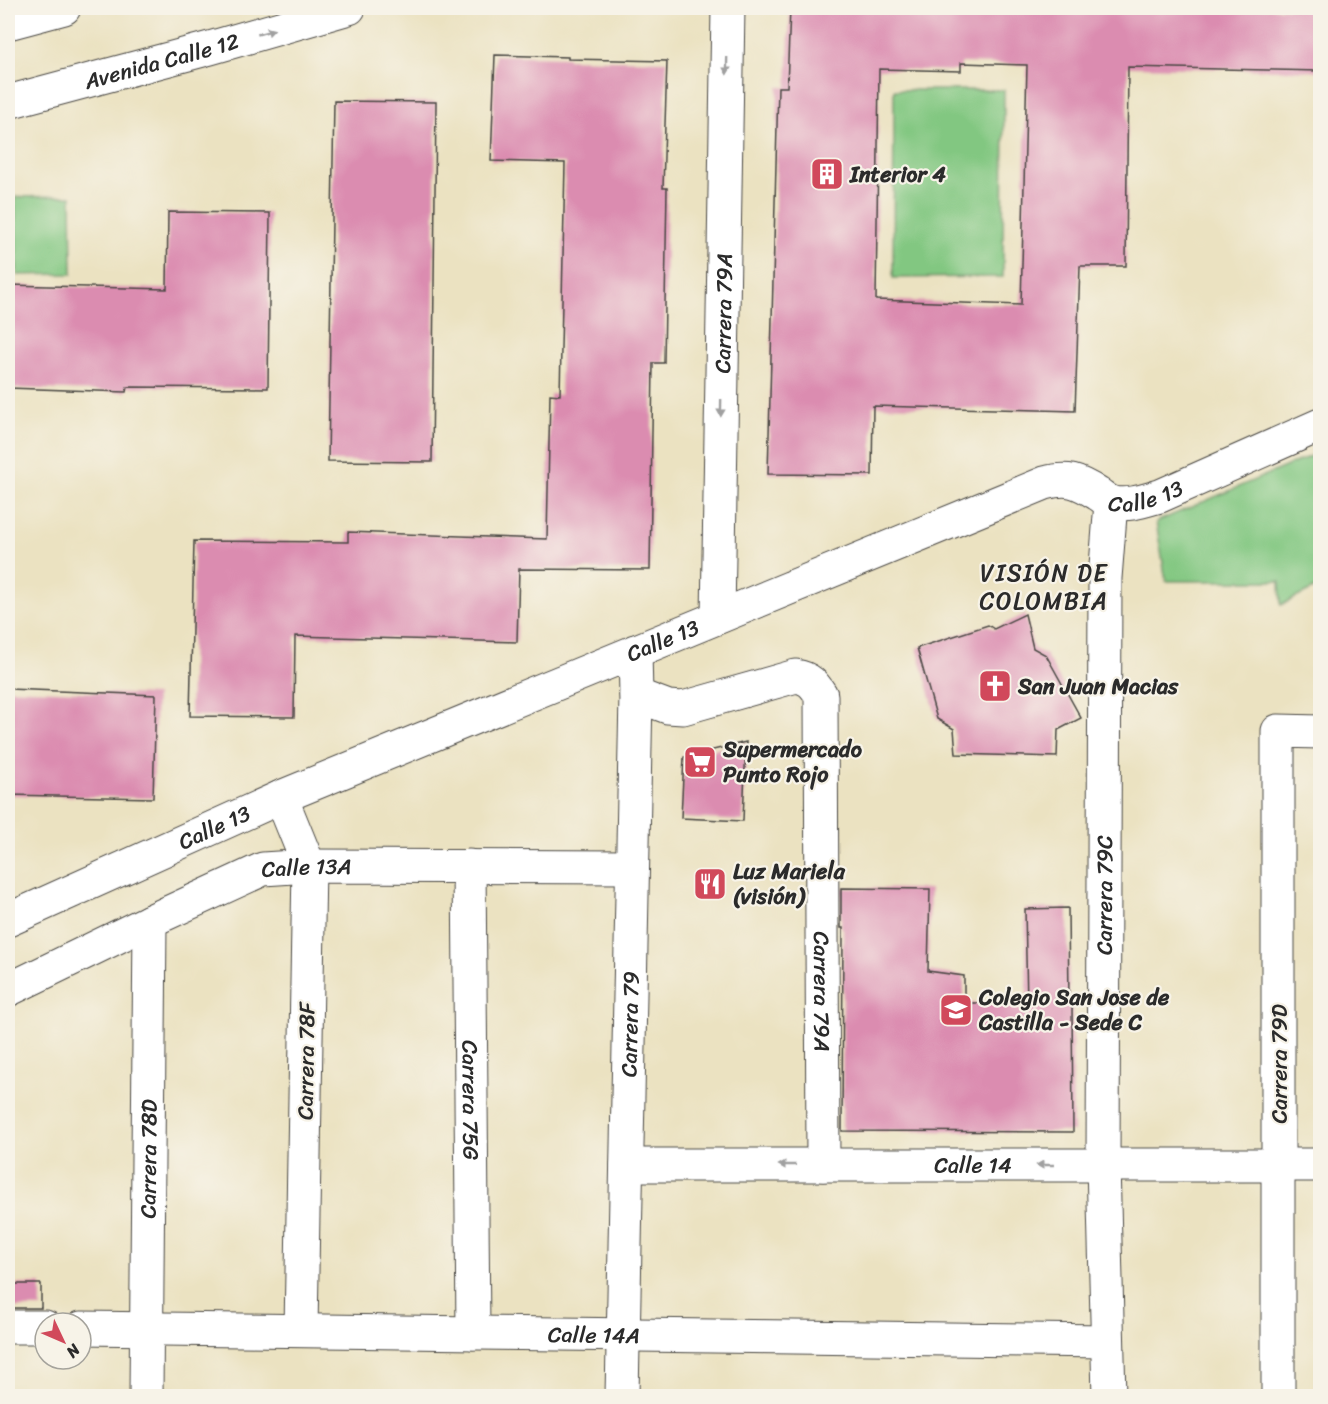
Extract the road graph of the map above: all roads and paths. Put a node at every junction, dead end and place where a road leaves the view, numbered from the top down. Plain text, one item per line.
1 (64, 8) edge
2 (349, 8) edge
3 (728, 8) edge
4 (8, 23) edge
5 (8, 102) edge
6 (1320, 425) edge
7 (1111, 503) junction
8 (718, 617) junction
9 (635, 651) junction
10 (636, 695) junction
11 (1320, 732) edge
12 (281, 797) junction
13 (309, 866) junction
14 (469, 866) junction
15 (633, 867) junction
16 (8, 920) edge
17 (150, 921) junction
18 (8, 990) edge
19 (627, 1164) junction
20 (1103, 1164) junction
21 (823, 1165) junction
22 (1279, 1165) junction
23 (1320, 1165) edge
24 (8, 1327) edge
25 (33, 1327) edge
26 (93, 1328) edge
27 (147, 1328) junction
28 (301, 1330) junction
29 (473, 1333) junction
30 (623, 1335) junction
31 (1107, 1341) junction
32 (146, 1396) edge
33 (622, 1396) edge
34 (1109, 1396) edge
35 (1278, 1396) edge

1 - 4 street
5 -> 2 street, Avenida Calle 12
3 -> 8 street, Carrera 79A
6 - 7 street, Calle 13
7 - 8 street, Calle 13
7 - 20 street, Carrera 79C
8 - 9 street, Calle 13
9 - 10 street, Carrera 79
9 - 12 street, Calle 13
10 - 15 street, Carrera 79
10 - 21 street, Carrera 79A
11 - 22 street, Carrera 79D
12 - 13 street, Carrera 78F
12 - 16 street, Calle 13
13 - 14 street, Calle 13A
13 - 17 street, Calle 13A
13 - 28 street, Carrera 78F
14 - 15 street, Calle 13A
14 - 29 street, Carrera 75G
15 - 19 street, Carrera 79
17 - 18 street, Calle 13A
17 - 27 street, Carrera 78D
21 -> 19 street, Calle 14
19 - 30 street, Carrera 79
20 -> 21 street, Calle 14
20 - 22 street, Calle 14
20 - 31 street, Carrera 79C
22 - 23 street, Calle 14
22 - 35 street, Carrera 79D
24 - 25 street
26 - 27 street, Calle 14A
27 - 28 street, Calle 14A
27 - 32 street, Carrera 78D
28 - 29 street, Calle 14A
29 - 30 street, Calle 14A
30 - 31 street, Calle 14A
30 - 33 street, Carrera 79
31 - 34 street, Carrera 79C

